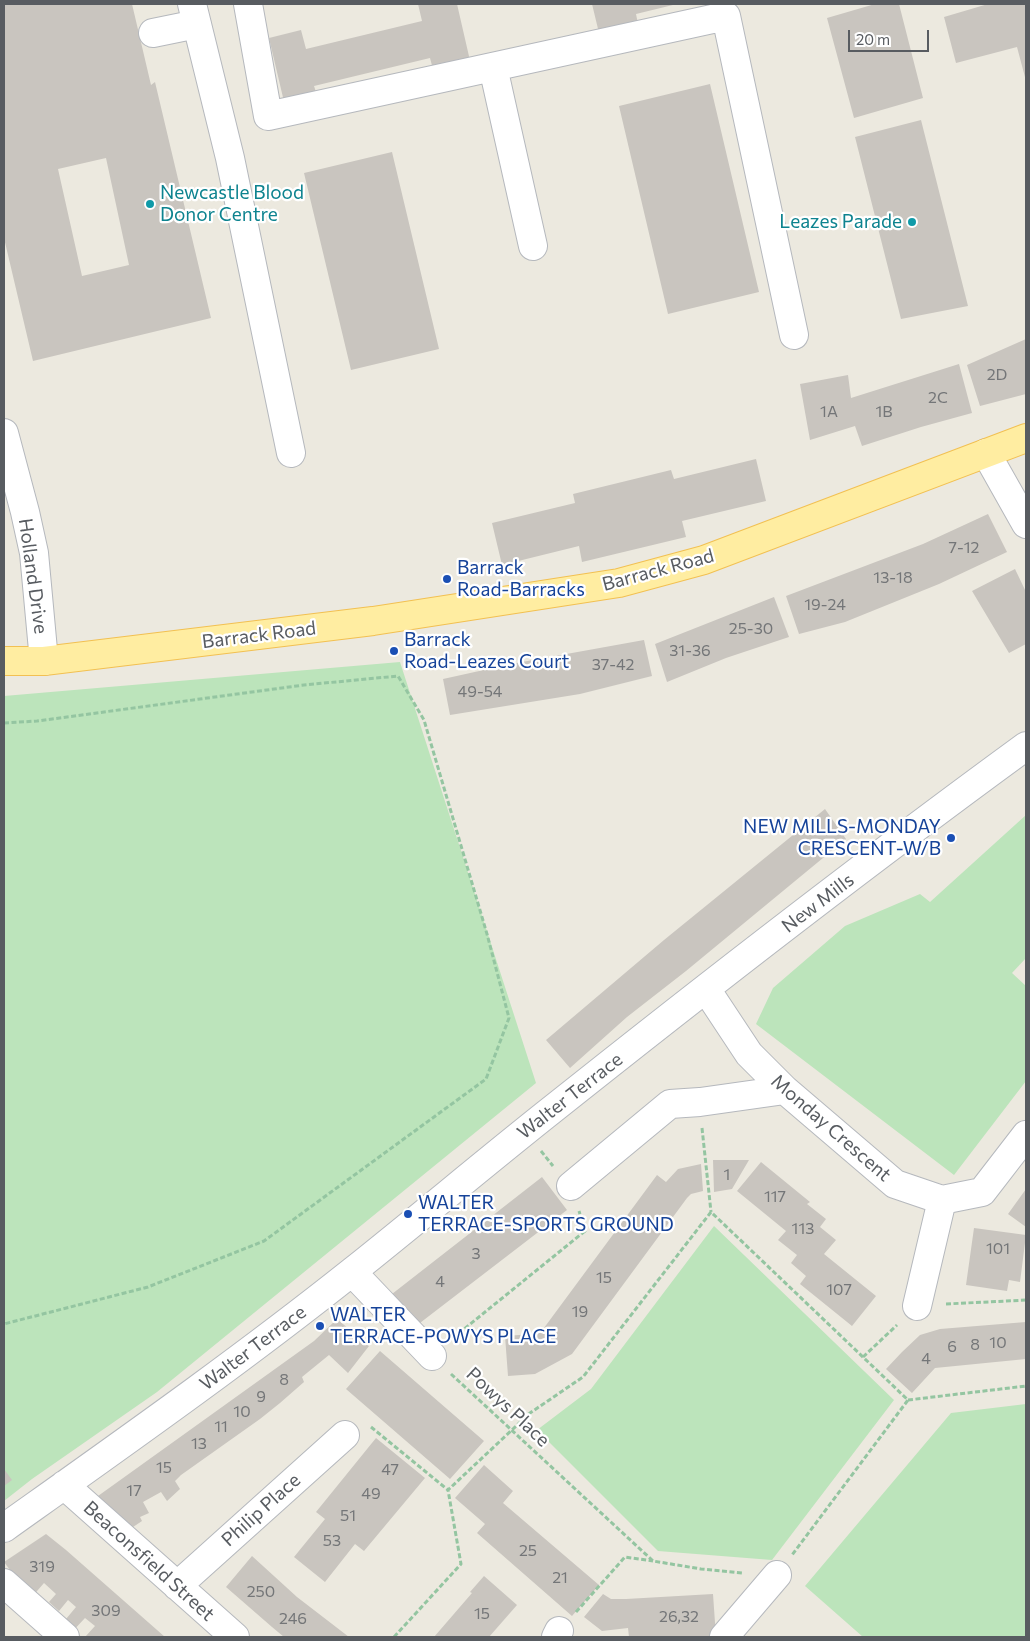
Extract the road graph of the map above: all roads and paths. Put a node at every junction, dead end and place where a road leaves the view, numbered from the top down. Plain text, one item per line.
1 (248, 4) edge
2 (194, 14) edge
3 (153, 33) dead end
4 (493, 67) junction
5 (533, 246) dead end
6 (794, 334) dead end
7 (4, 433) edge
8 (1026, 438) edge
9 (291, 453) dead end
10 (986, 453) junction
11 (1026, 524) edge
12 (4, 661) edge
13 (44, 661) junction
14 (4, 723) edge
15 (1026, 746) edge
16 (729, 971) joint
17 (706, 989) junction
18 (785, 1090) junction
19 (700, 1102) junction
20 (524, 1132) junction
21 (1026, 1135) edge
22 (571, 1186) junction
23 (942, 1200) junction
24 (711, 1212) junction
25 (352, 1272) junction
26 (1026, 1300) edge
27 (917, 1306) junction
28 (4, 1324) edge
29 (432, 1356) junction
30 (863, 1357) junction
31 (1026, 1386) edge
32 (908, 1400) junction
33 (511, 1429) junction
34 (345, 1435) joint
35 (64, 1485) junction
36 (448, 1490) junction
37 (4, 1528) edge
38 (653, 1561) junction
39 (777, 1575) junction
40 (4, 1583) edge
41 (177, 1586) junction
42 (558, 1634) edge
43 (65, 1637) edge
44 (235, 1637) edge
45 (394, 1637) edge
46 (724, 1637) edge

1 - 4 street
2 - 3 street
2 - 9 street
4 - 5 street
4 - 6 street
7 - 13 street, Holland Drive
8 - 10 main road, Barrack Road
10 - 11 street
10 - 13 main road, Barrack Road
12 - 13 main road, Barrack Road
14 - 28 path
15 - 16 street, New Mills
16 - 17 street, Walter Terrace
17 - 18 street, Monday Crescent
17 - 20 street, Walter Terrace
18 - 19 street
18 - 23 street, Monday Crescent
19 - 22 street
19 - 24 path
20 - 22 path
20 - 25 street, Walter Terrace
21 - 23 street
22 - 29 path
23 - 27 street
24 - 30 path
24 - 33 path
25 - 29 street
25 - 35 street, Walter Terrace
26 - 27 path
27 - 30 path
29 - 33 path, Powys Place
30 - 32 path
31 - 32 path
32 - 39 path
33 - 36 path
33 - 38 path, Powys Place
34 - 36 path
34 - 41 street, Philip Place
35 - 37 street, Walter Terrace
35 - 41 street, Beaconsfield Street
36 - 45 path
38 - 39 path
38 - 42 path
39 - 46 street
40 - 43 street
41 - 44 street, Beaconsfield Street

